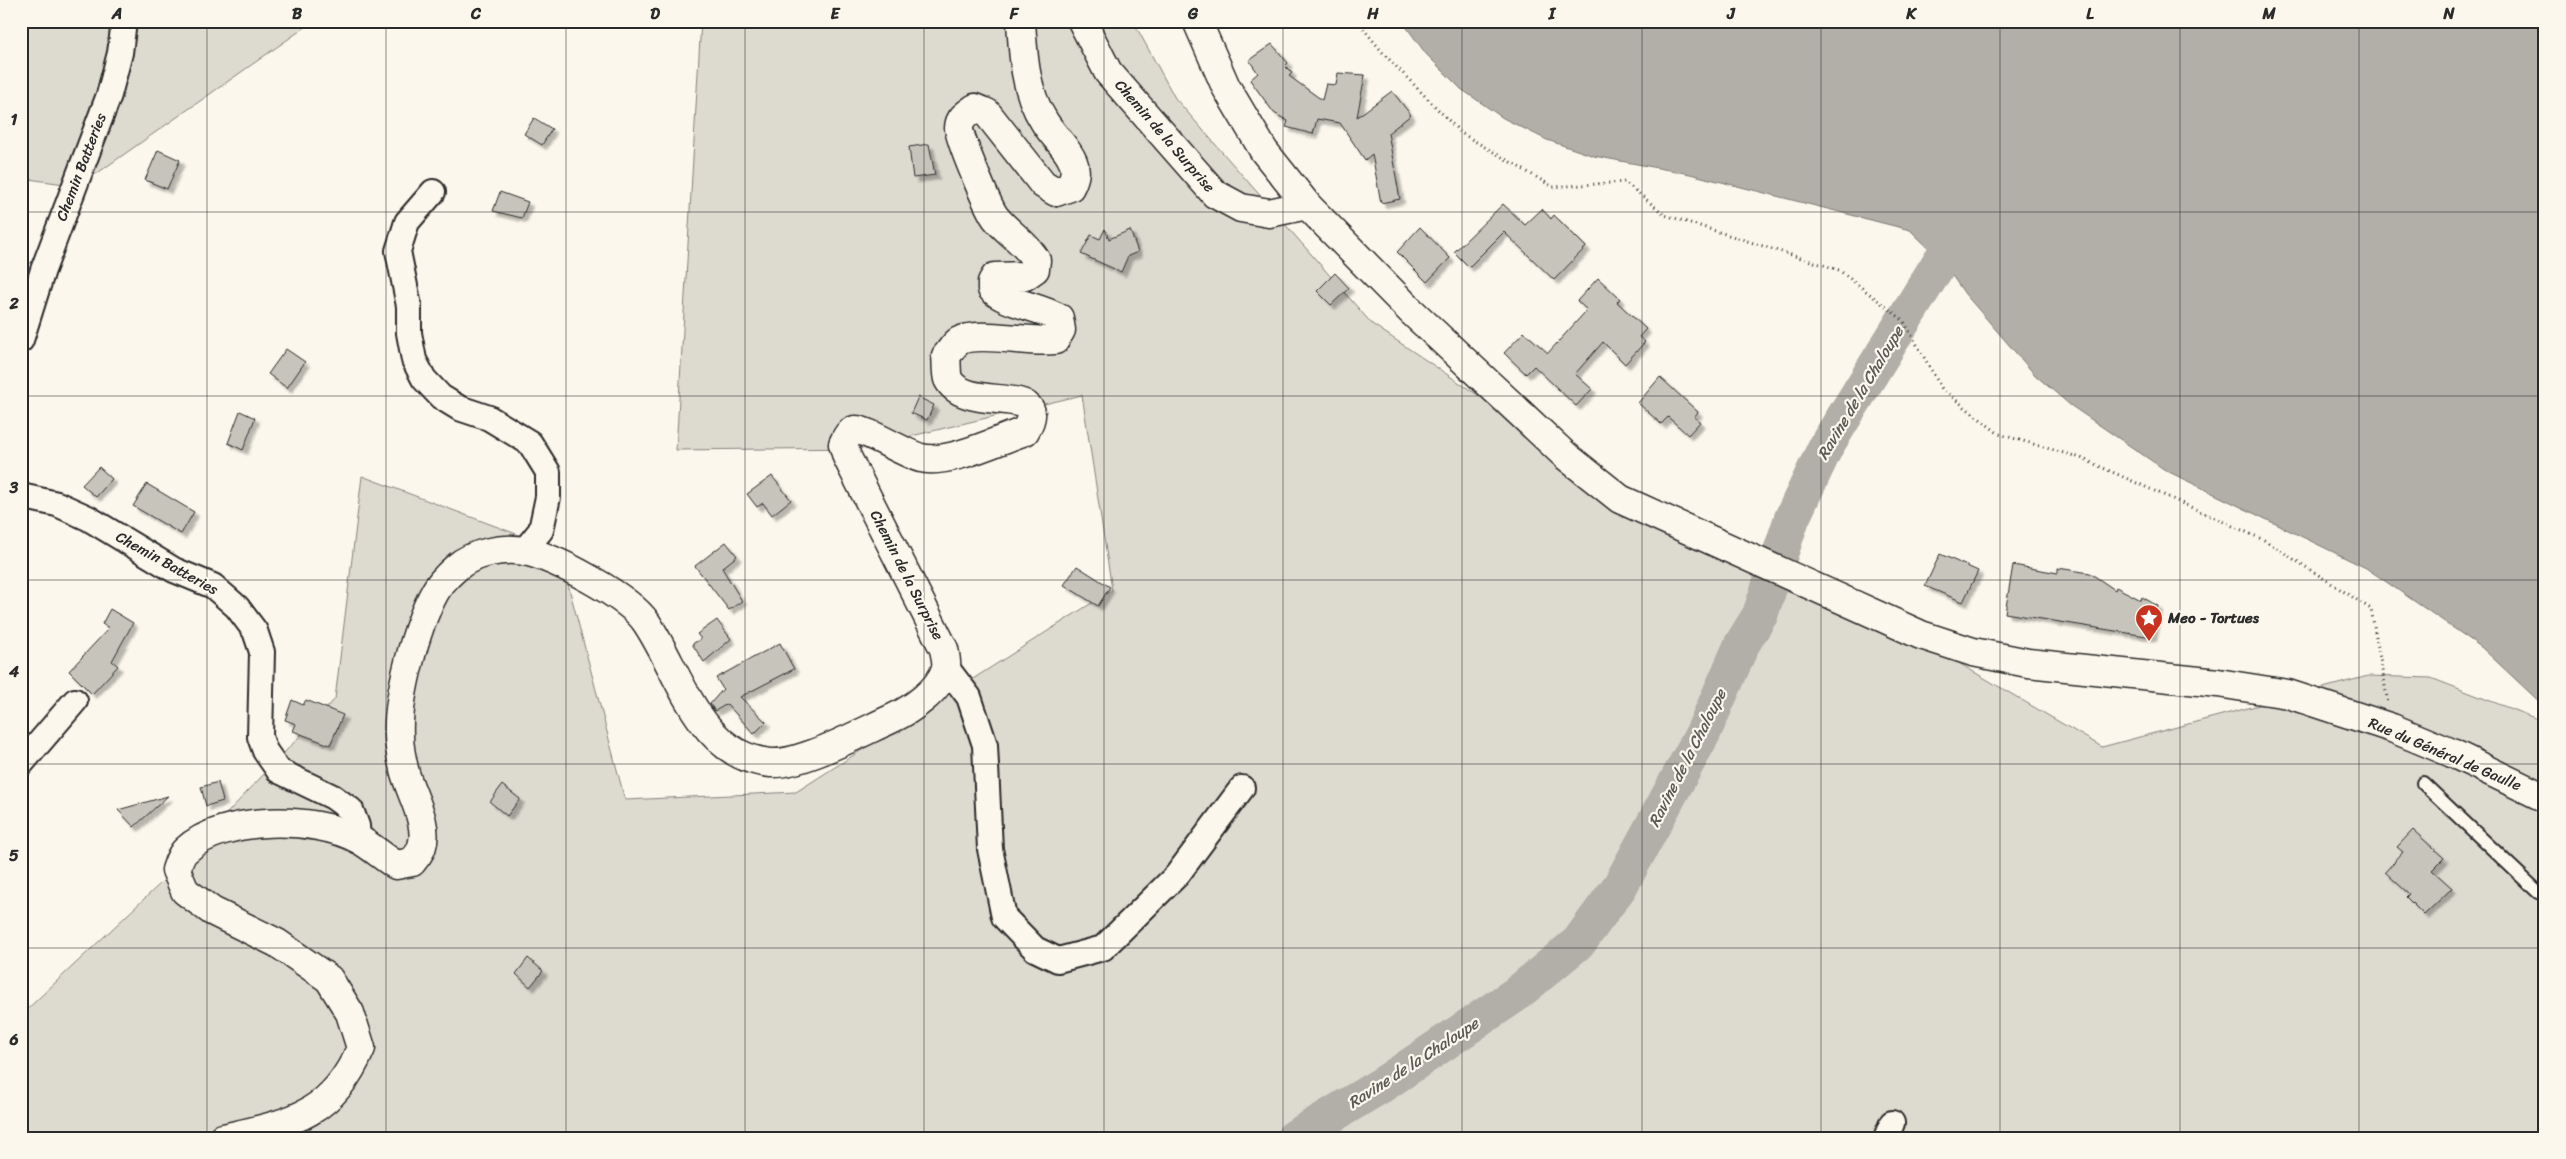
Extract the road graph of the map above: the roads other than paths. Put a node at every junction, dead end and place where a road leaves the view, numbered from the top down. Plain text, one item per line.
1 (124, 21) edge
2 (1021, 21) edge
3 (1082, 21) edge
4 (1197, 21) edge
5 (433, 192) dead end
6 (1307, 205) junction
7 (21, 340) edge
8 (21, 496) edge
9 (524, 551) junction
10 (946, 667) junction
11 (75, 701) dead end
12 (21, 764) edge
13 (2423, 784) dead end
14 (1242, 788) dead end
15 (2545, 798) edge
16 (358, 839) junction
17 (2545, 895) edge
18 (223, 1138) edge

1 - 7 street, Chemin Batteries
2 - 10 main road, Chemin de la Surprise
3 - 6 main road, Chemin de la Surprise
4 - 6 main road, Rue du Général de Gaulle
5 - 9 street
6 - 15 main road, Rue du Général de Gaulle
8 - 16 street, Chemin Batteries
9 - 10 main road
9 - 16 main road
10 - 14 street
11 - 12 street
13 - 17 lane
16 - 18 main road

